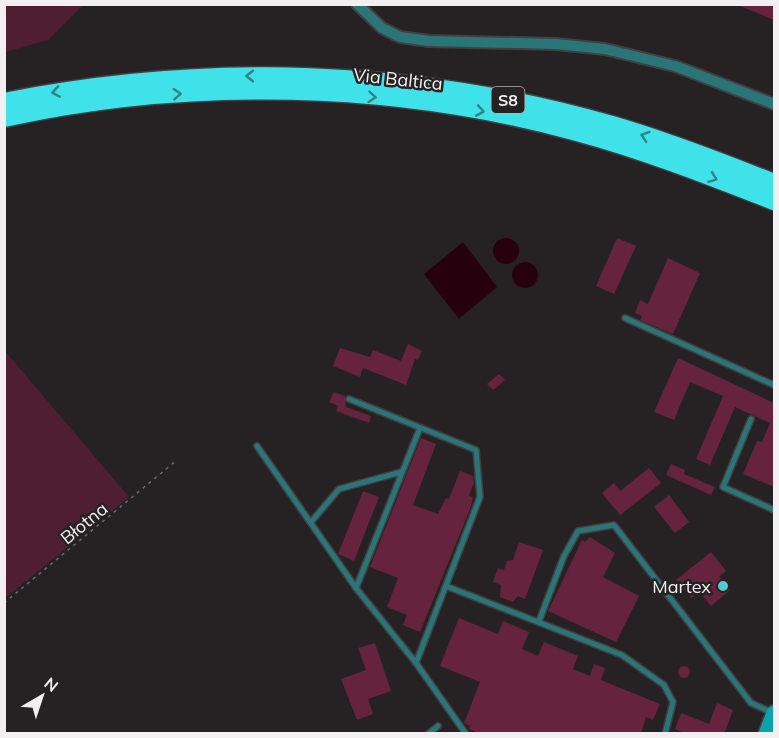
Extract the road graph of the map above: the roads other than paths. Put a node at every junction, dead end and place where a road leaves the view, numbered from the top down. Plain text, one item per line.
1 (357, 4) edge
2 (4, 102) edge
3 (774, 104) edge
4 (4, 117) edge
5 (774, 183) edge
6 (774, 201) edge
7 (626, 318) dead end
8 (774, 385) edge
9 (349, 399) dead end
10 (751, 419) dead end
11 (420, 428) junction
12 (257, 446) dead end
13 (400, 472) junction
14 (774, 510) edge
15 (311, 522) junction
16 (446, 586) junction
17 (356, 588) junction
18 (539, 621) junction
19 (416, 663) junction
20 (774, 713) edge
21 (438, 726) dead end
22 (428, 734) edge
23 (466, 734) edge
24 (665, 734) edge
25 (766, 734) edge

1 - 3 street
5 -> 2 highway, Via Baltica / S8
4 -> 6 highway, Via Baltica / S8
7 - 8 lane
9 - 11 lane
10 - 14 lane
11 - 13 lane
11 - 16 lane
12 - 15 lane
13 - 15 lane
13 - 17 lane
15 - 17 lane
16 - 18 lane
16 - 19 lane
17 - 19 lane
18 - 20 lane
18 - 24 lane
19 - 23 lane
20 - 25 main road
21 - 22 lane

